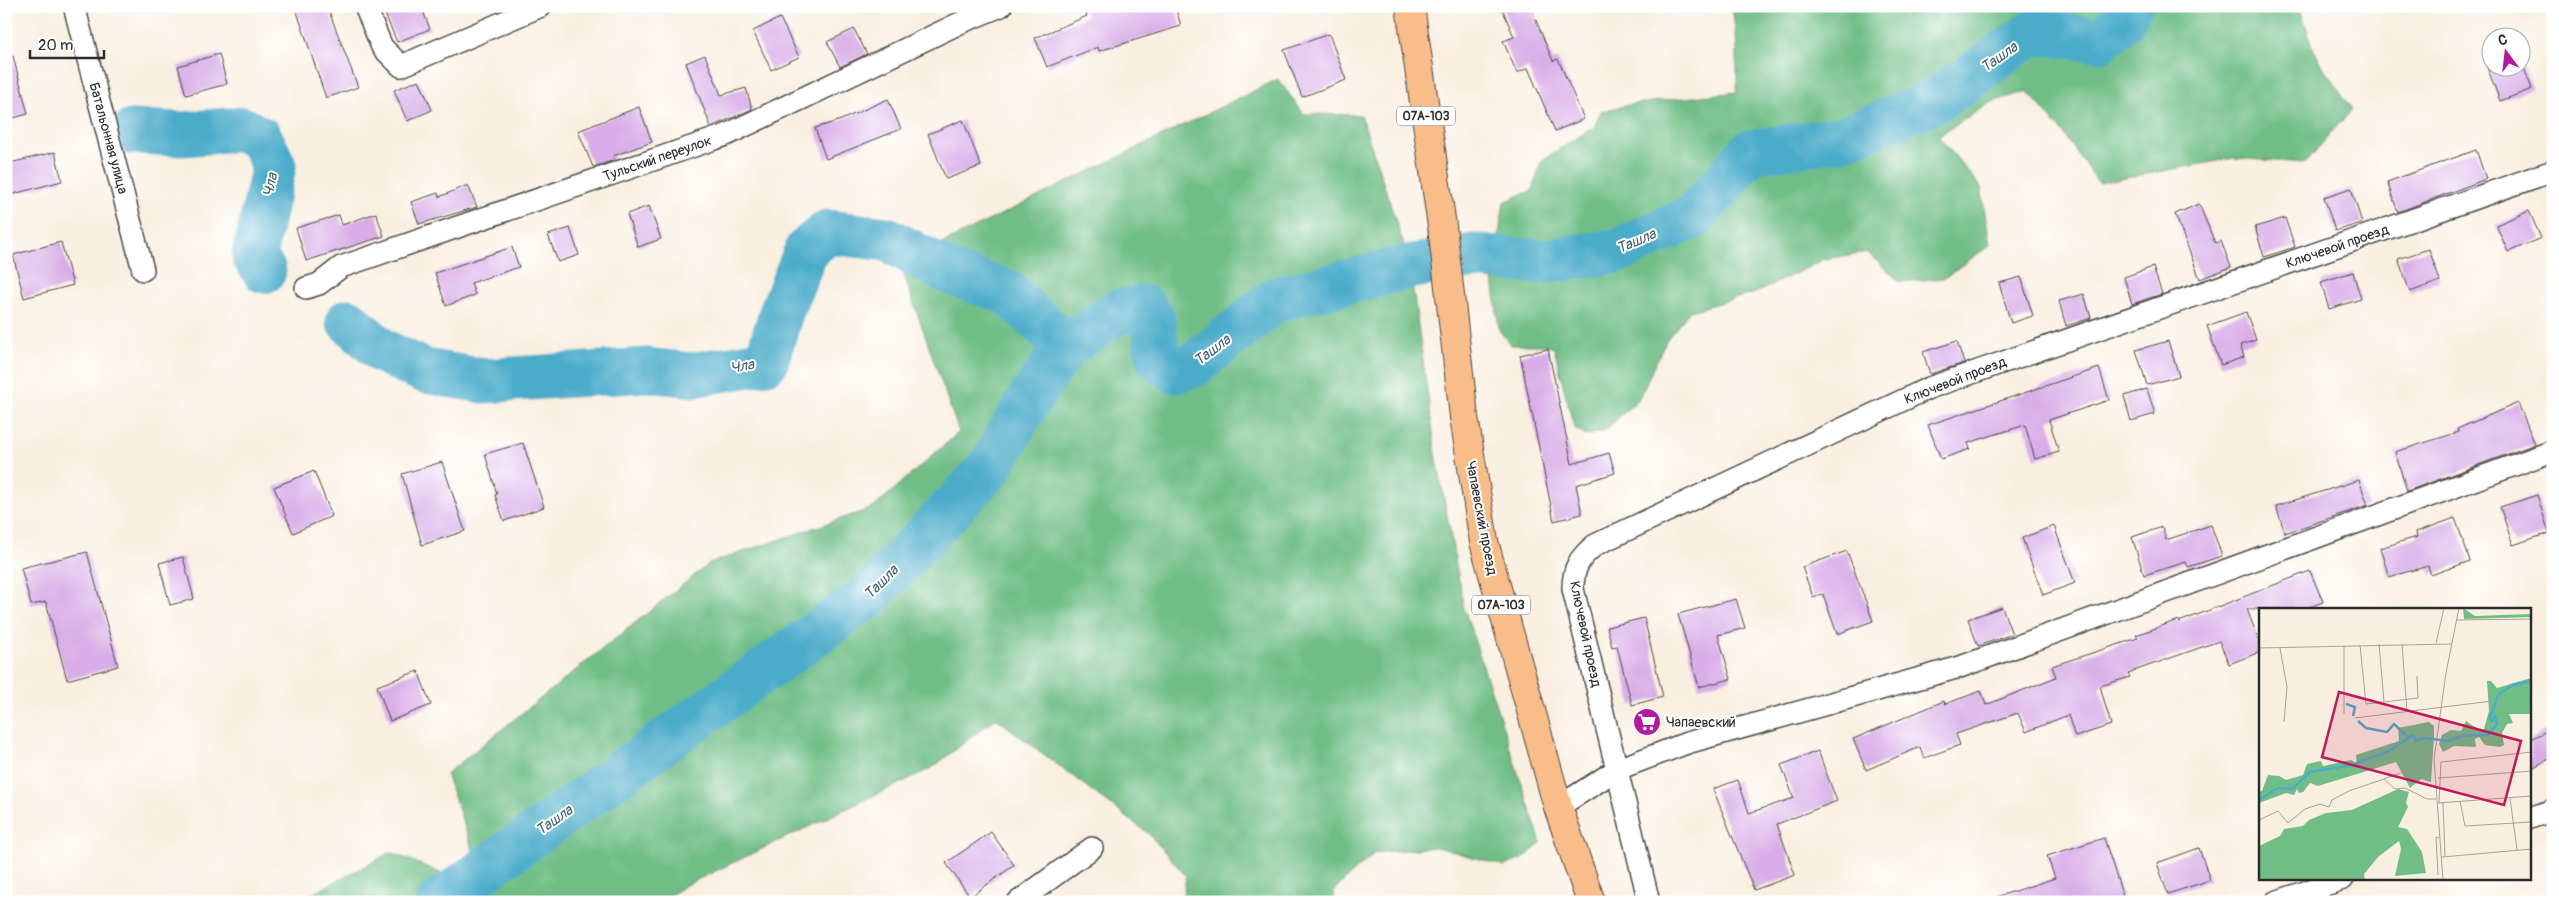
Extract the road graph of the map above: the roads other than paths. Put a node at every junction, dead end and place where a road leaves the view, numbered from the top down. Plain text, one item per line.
1 (74, 6) edge
2 (365, 6) edge
3 (541, 6) edge
4 (1001, 6) edge
5 (1410, 6) edge
6 (959, 14) edge
7 (2553, 171) edge
8 (143, 270) dead end
9 (306, 288) dead end
10 (2553, 451) edge
11 (1618, 769) junction
12 (1558, 807) junction
13 (2553, 810) edge
14 (2532, 817) edge
15 (1092, 848) dead end
16 (2340, 880) edge
17 (1018, 902) edge
18 (1591, 902) edge
19 (1650, 902) edge
20 (2275, 902) edge

1 - 8 street, Батальонная улица
2 - 3 street
4 - 6 street, Тульский переулок
5 - 12 main road, Чапаевский проезд / 07А-103
6 - 9 street, Тульский переулок
7 - 11 street, Ключевой проезд
10 - 11 street
11 - 12 street
11 - 19 street, Ключевой проезд
12 - 18 main road, Чапаевский проезд / 07А-103
13 - 14 street
15 - 17 street
16 - 20 street

